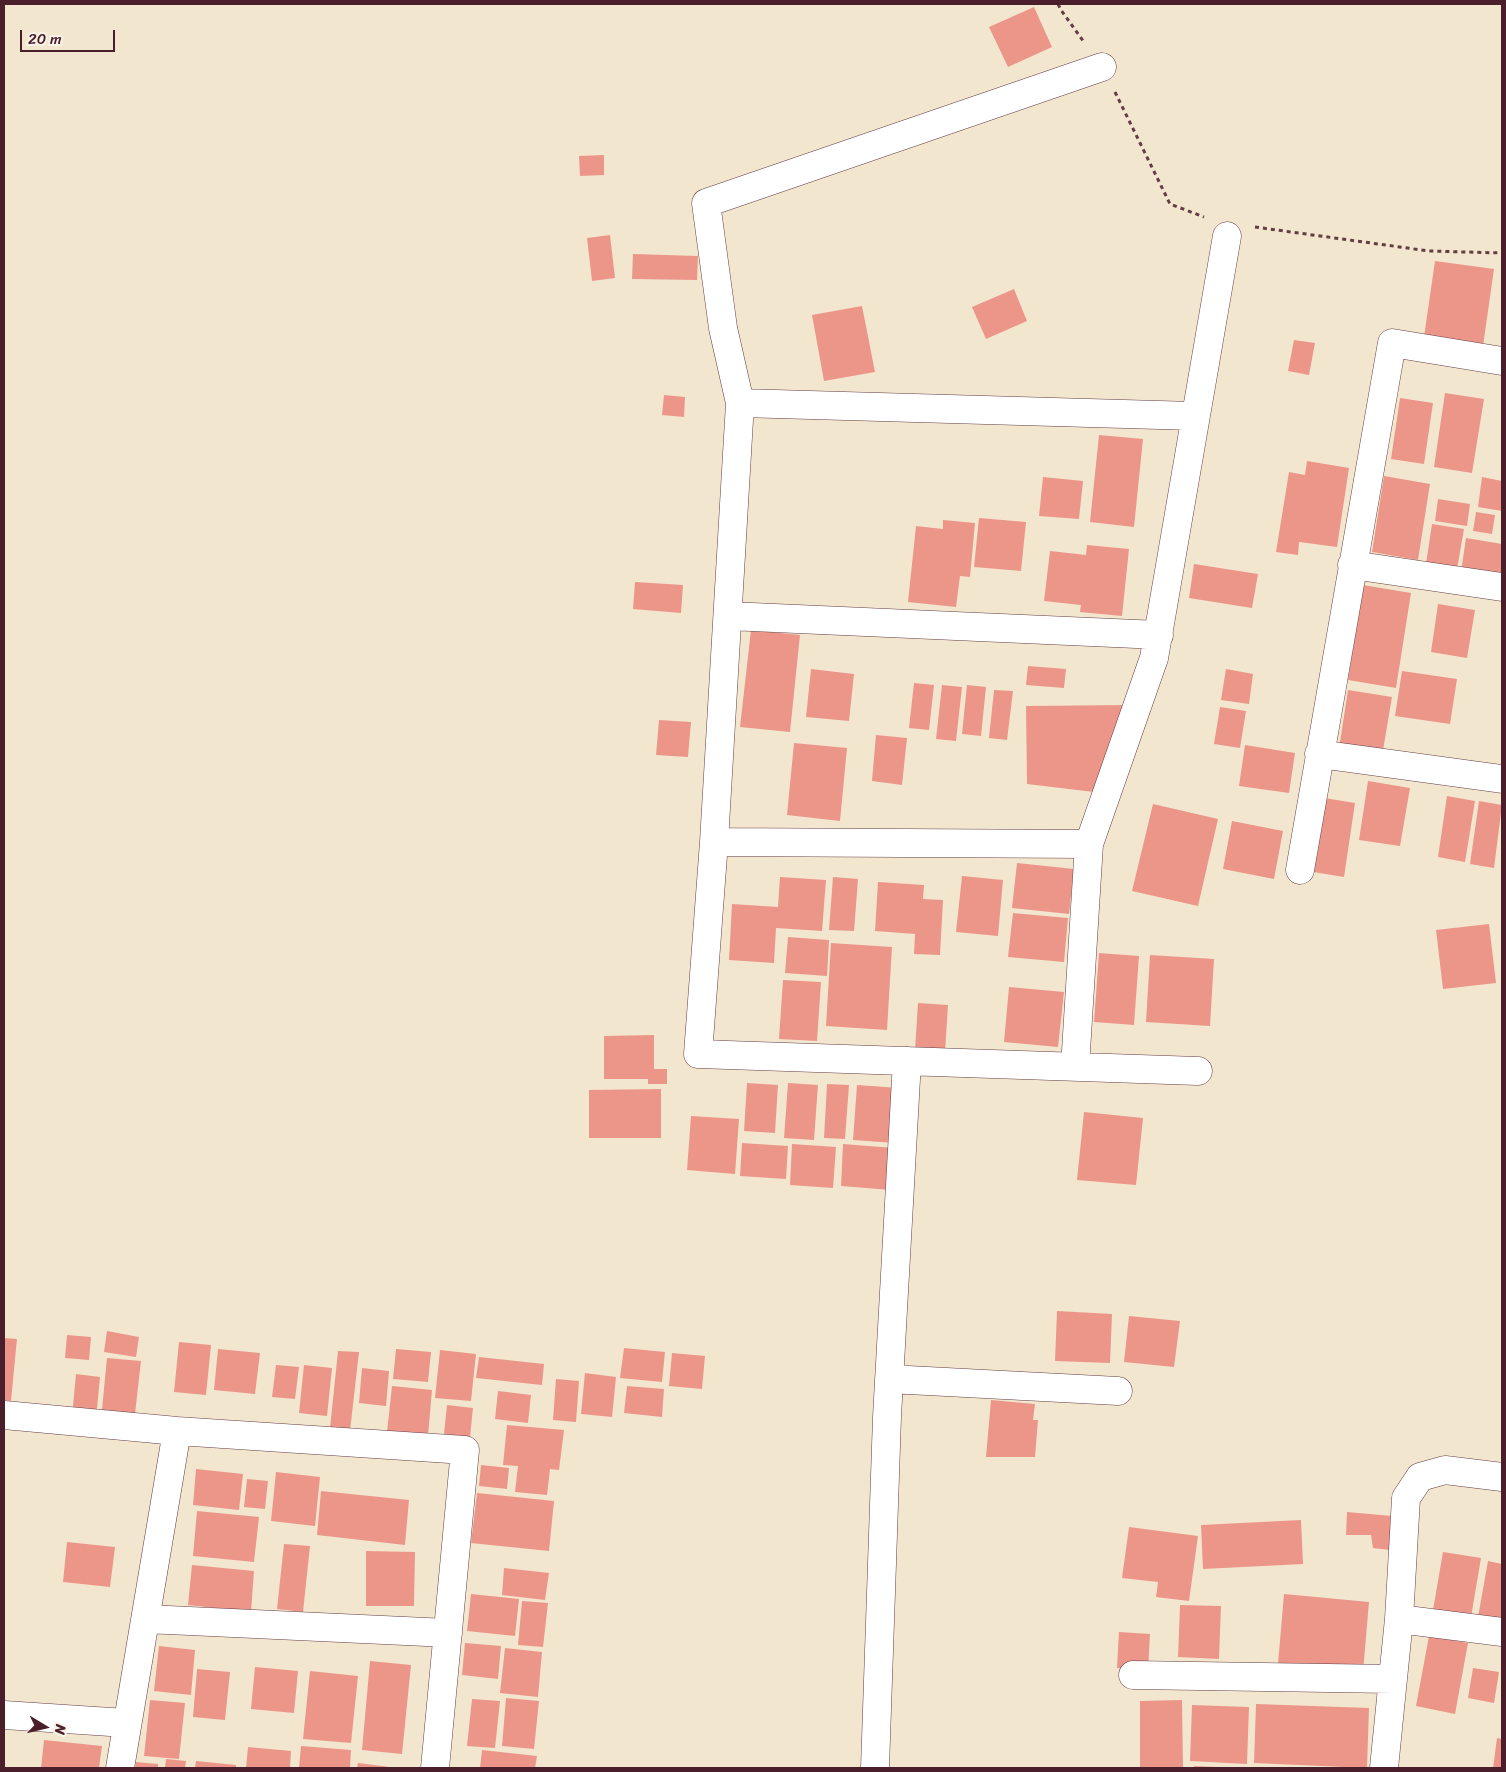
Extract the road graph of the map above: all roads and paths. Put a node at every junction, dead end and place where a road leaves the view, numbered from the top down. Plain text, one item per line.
1 (1058, 4) edge
2 (1102, 67) junction
3 (1230, 227) junction
4 (1502, 253) edge
5 (1502, 361) edge
6 (740, 403) junction
7 (1194, 416) junction
8 (1352, 565) junction
9 (1502, 588) edge
10 (729, 616) junction
11 (1159, 635) junction
12 (1319, 754) junction
13 (1502, 779) edge
14 (714, 842) junction
15 (1089, 844) junction
16 (1300, 870) dead end
17 (907, 1061) junction
18 (1075, 1067) junction
19 (1198, 1071) dead end
20 (889, 1379) junction
21 (1118, 1391) dead end
22 (4, 1414) edge
23 (177, 1431) junction
24 (1502, 1477) edge
25 (146, 1619) junction
26 (1399, 1619) junction
27 (1502, 1632) edge
28 (448, 1633) junction
29 (1132, 1675) dead end
30 (1392, 1679) junction
31 (4, 1715) edge
32 (126, 1723) junction
33 (120, 1768) edge
34 (435, 1768) edge
35 (875, 1768) edge
36 (1384, 1768) edge

1 - 2 path
2 - 3 path
2 - 6 street
3 - 4 path
3 - 7 street
5 - 8 street
6 - 7 street
6 - 10 street
7 - 11 street
8 - 9 street
8 - 12 street
10 - 11 street
10 - 14 street
11 - 15 street
12 - 13 street
12 - 16 street
14 - 15 street
14 - 17 street
15 - 18 street
17 - 18 street
17 - 20 street
18 - 19 street
20 - 21 street
20 - 35 street
22 - 23 street
23 - 25 street
23 - 28 street
24 - 26 street
25 - 28 street
25 - 32 street
26 - 27 street
26 - 30 street
28 - 34 street
29 - 30 street
30 - 36 street
31 - 32 street
32 - 33 street

